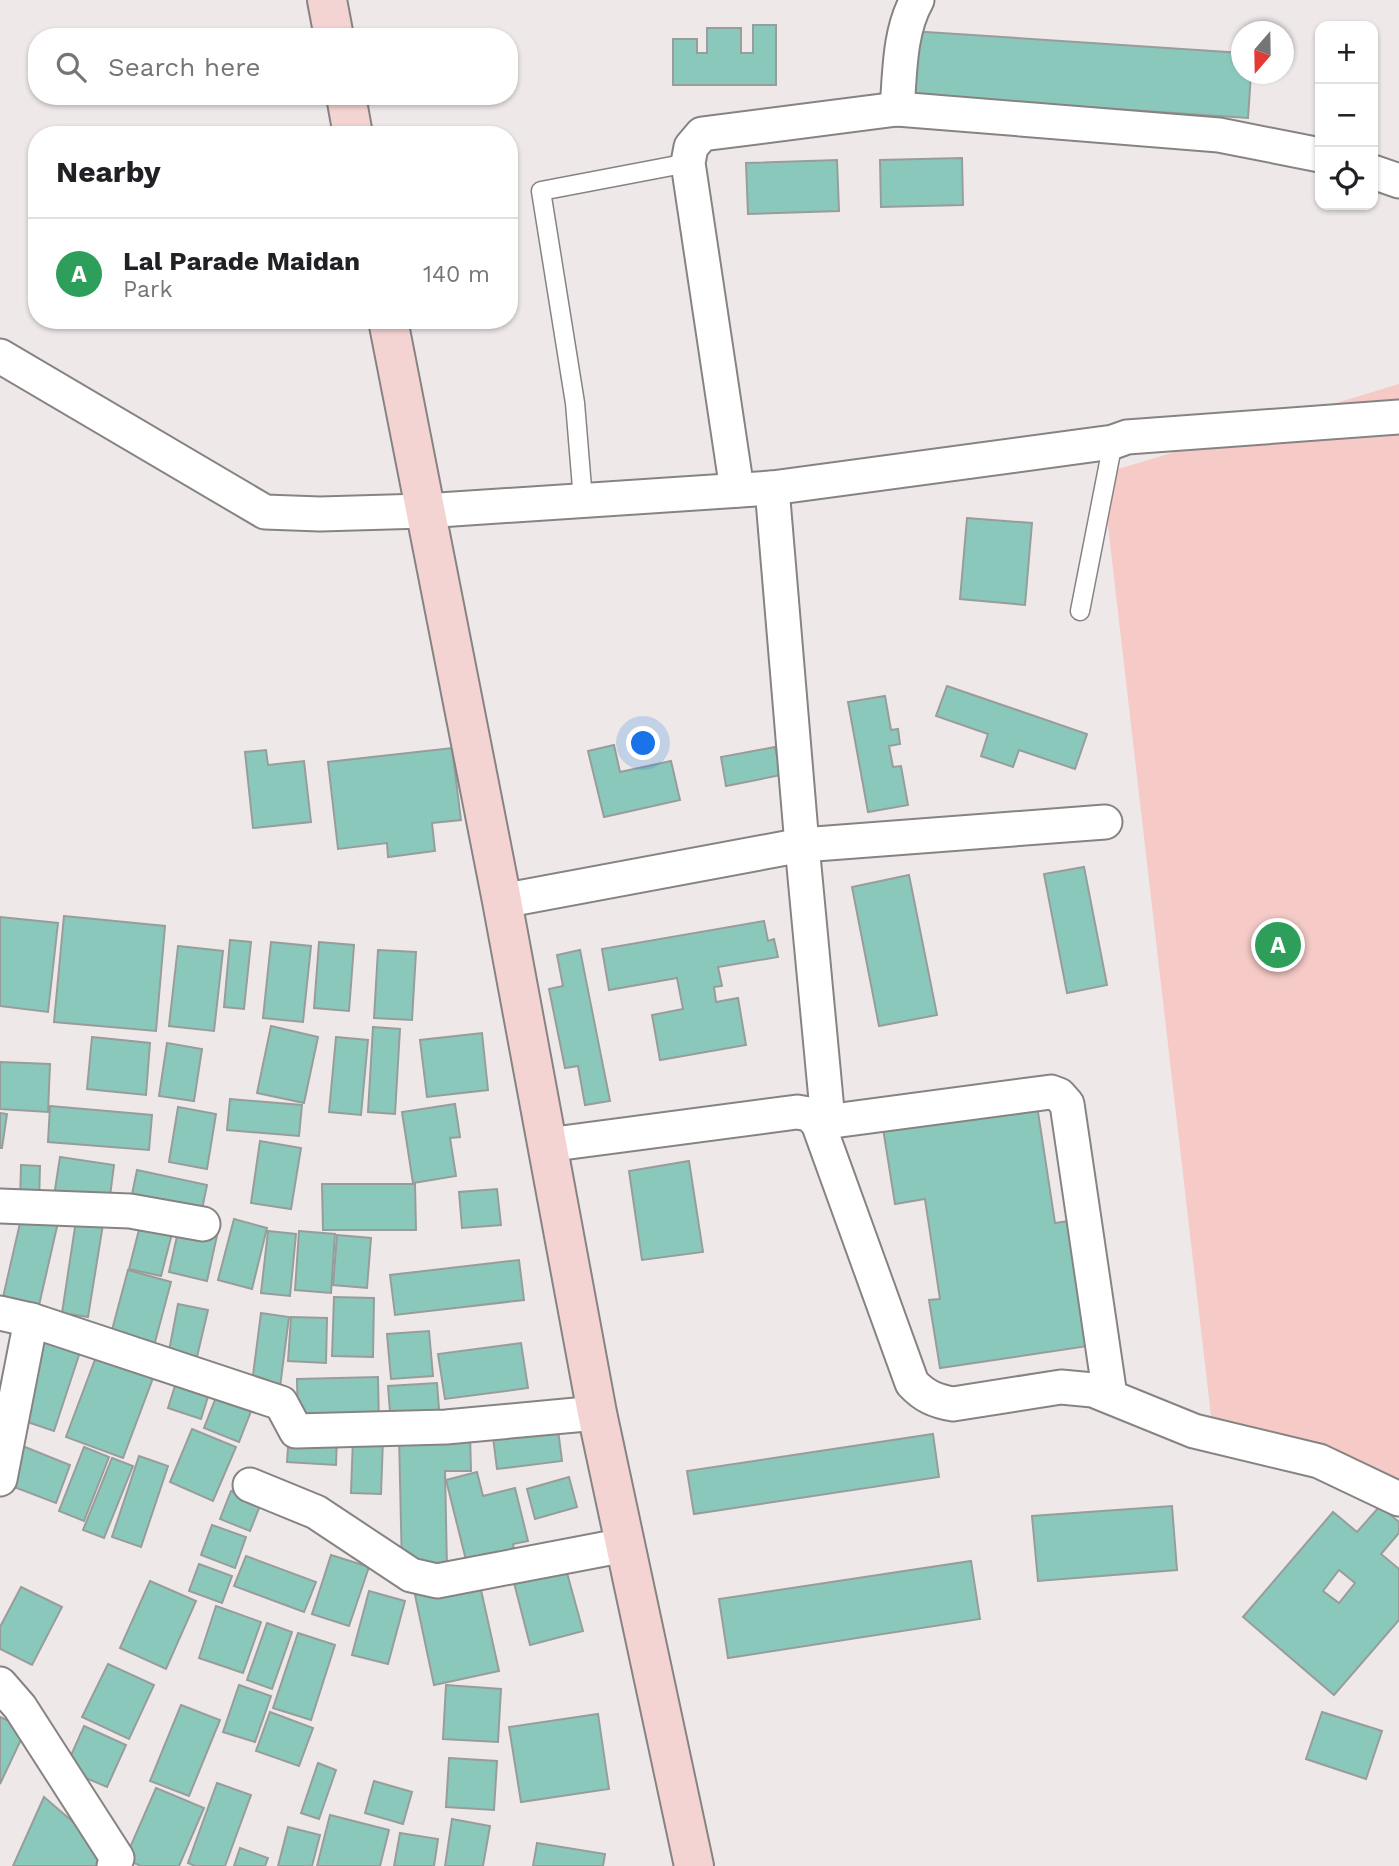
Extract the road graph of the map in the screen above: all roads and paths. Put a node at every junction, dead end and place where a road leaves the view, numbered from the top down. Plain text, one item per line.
1 (327, 0) edge
2 (917, 0) edge
3 (332, 28) edge
4 (348, 105) edge
5 (897, 109) junction
6 (351, 126) edge
7 (1315, 154) edge
8 (688, 163) junction
9 (1378, 174) edge
10 (1399, 181) edge
11 (390, 329) edge
12 (0, 356) edge
13 (1399, 417) edge
14 (1113, 442) junction
15 (772, 488) junction
16 (737, 490) junction
17 (583, 500) junction
18 (424, 511) junction
19 (1080, 611) dead end
20 (1105, 822) dead end
21 (802, 845) junction
22 (502, 901) junction
23 (823, 1122) junction
24 (547, 1145) junction
25 (0, 1206) edge
26 (203, 1224) dead end
27 (16, 1317) edge
28 (12, 1360) edge
29 (1110, 1396) junction
30 (597, 1413) junction
31 (0, 1479) edge
32 (250, 1485) dead end
33 (1399, 1499) edge
34 (625, 1545) junction
35 (0, 1684) edge
36 (14, 1717) edge
37 (114, 1866) edge
38 (694, 1866) edge

1 - 3 street
2 - 5 street
4 - 6 street
5 - 7 street
5 - 8 street
8 - 16 street
8 - 17 lane
9 - 10 street
11 - 18 street
12 - 18 street
13 - 14 street
14 - 15 street
14 - 19 lane
15 - 16 street
15 - 21 street
16 - 17 street
17 - 18 street
18 - 22 street
20 - 21 street
21 - 22 street
21 - 23 street
22 - 24 street
23 - 24 street
23 - 29 street
23 - 29 street
24 - 30 street
25 - 26 street
27 - 28 street
27 - 30 street
28 - 31 street
29 - 33 street
30 - 34 street
32 - 34 street
34 - 38 street
35 - 36 street
36 - 37 street

